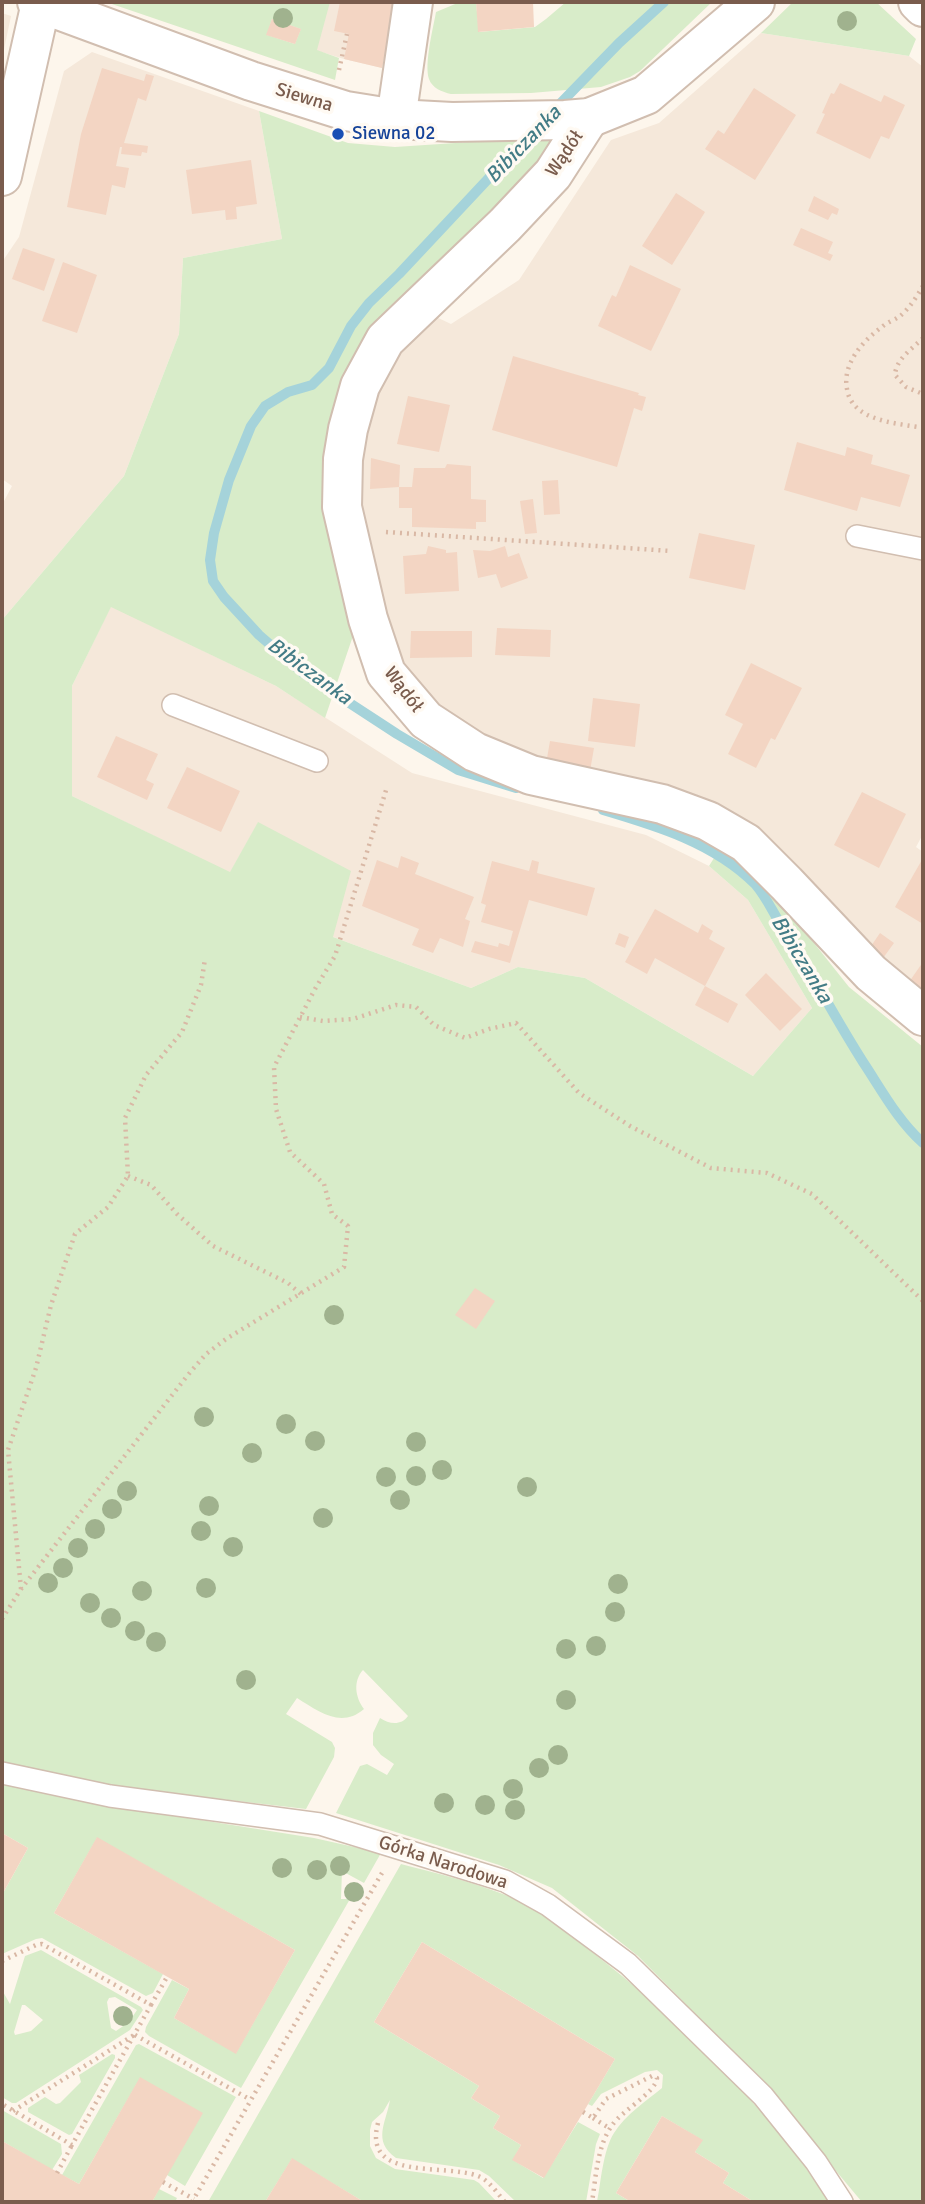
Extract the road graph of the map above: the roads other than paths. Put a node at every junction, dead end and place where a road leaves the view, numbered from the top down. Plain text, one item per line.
1 (413, 2) edge
2 (755, 2) edge
3 (918, 2) edge
4 (39, 3) edge
5 (923, 7) edge
6 (396, 119) junction
7 (577, 119) junction
8 (2, 176) edge
9 (857, 536) dead end
10 (923, 549) edge
11 (173, 705) dead end
12 (317, 761) dead end
13 (923, 1016) edge
14 (2, 1773) edge
15 (842, 2202) edge

1 - 6 street
2 - 7 street, Siewna
3 - 5 street
4 - 6 street, Siewna
4 - 8 street
6 - 7 street, Siewna
7 - 13 street, Wądół
9 - 10 lane
11 - 12 lane
14 - 15 lane, Górka Narodowa

